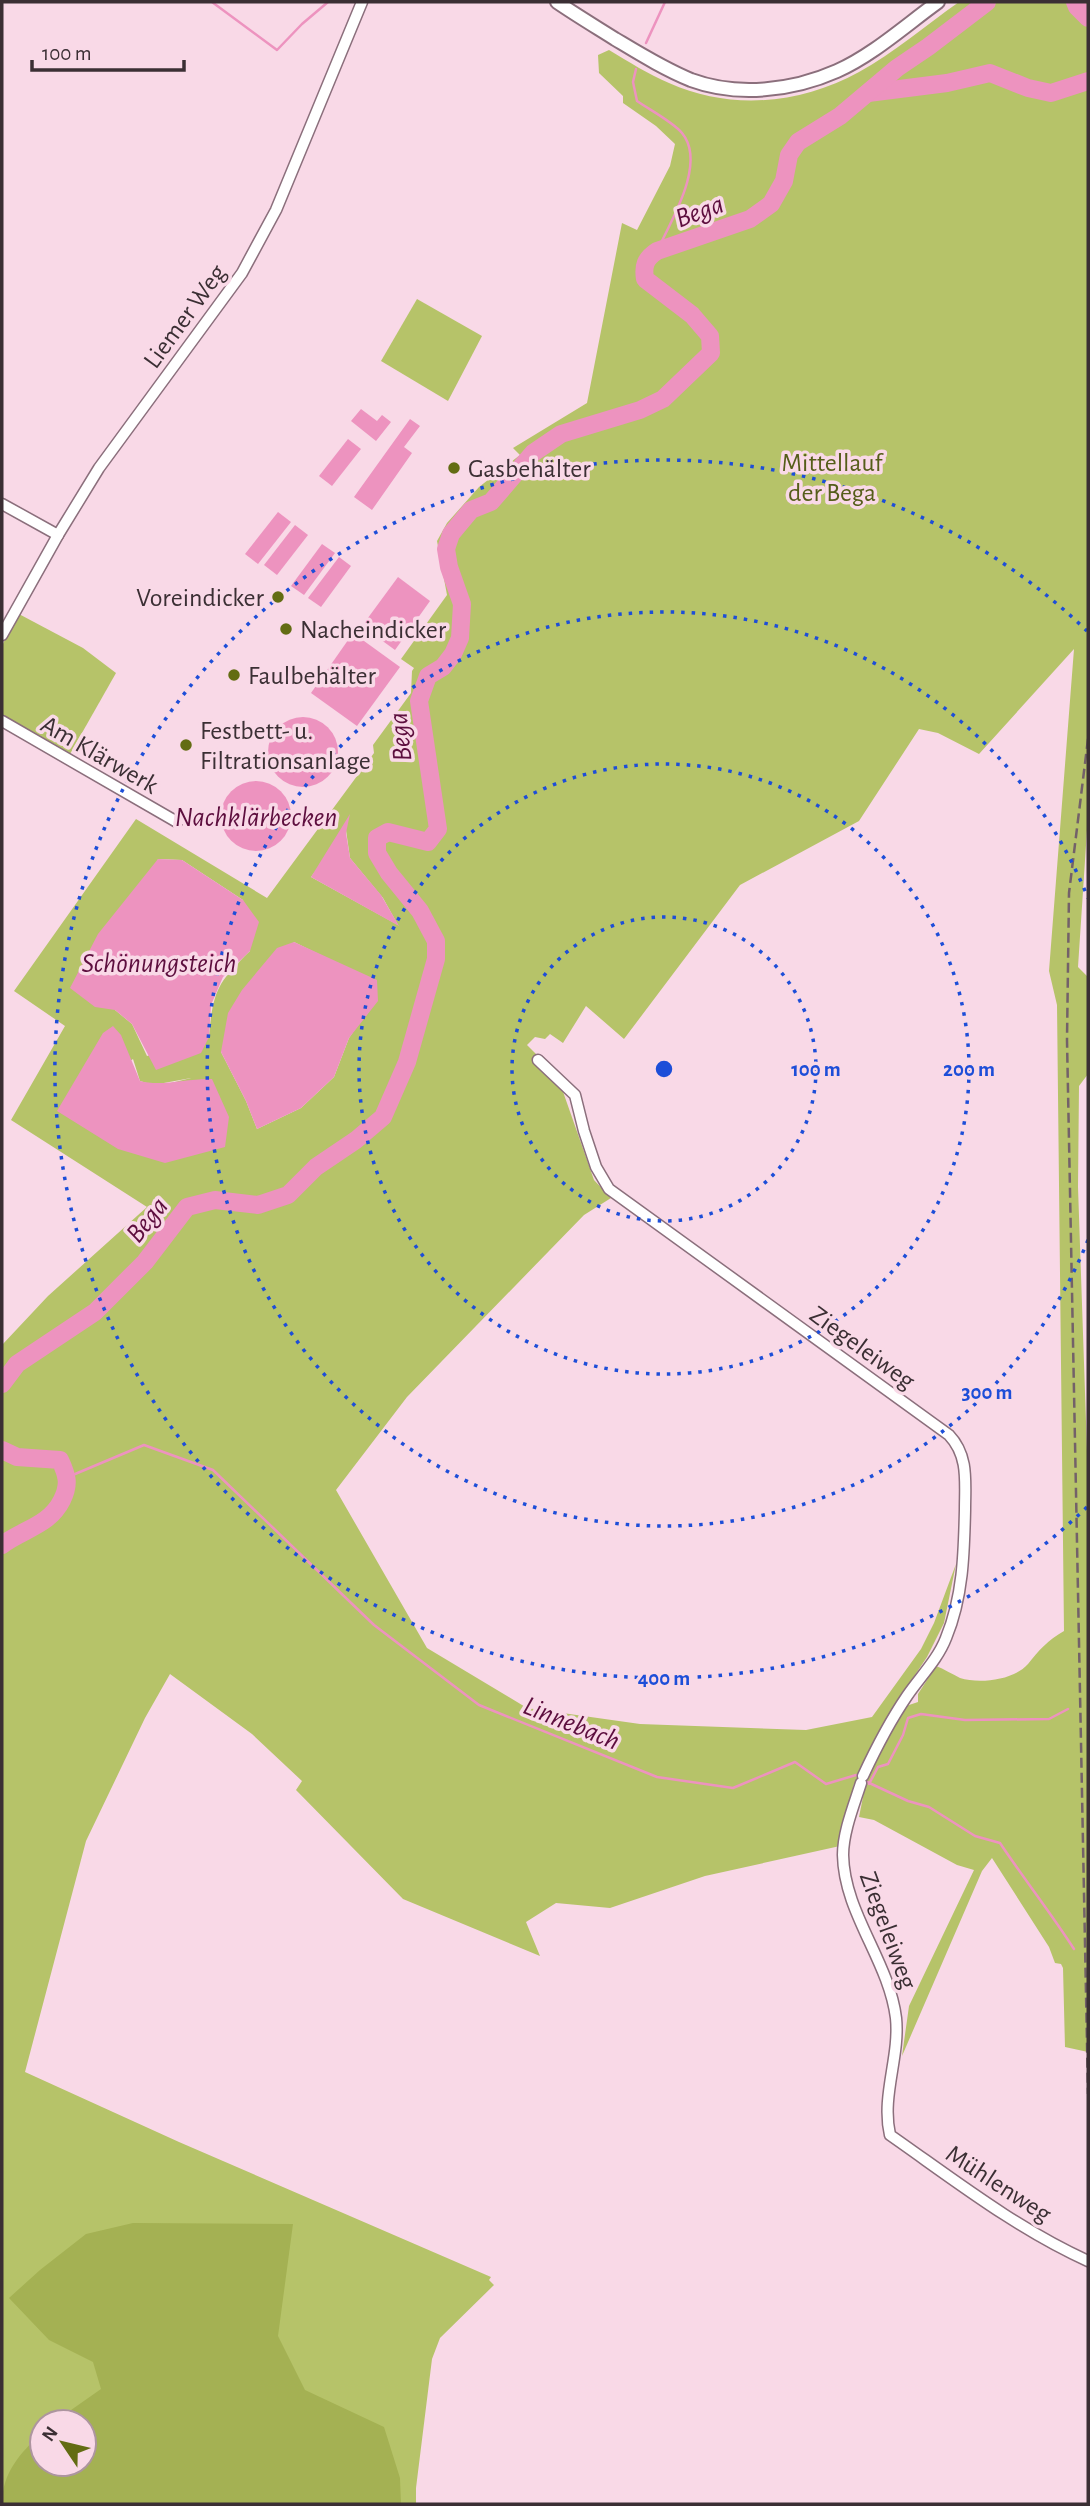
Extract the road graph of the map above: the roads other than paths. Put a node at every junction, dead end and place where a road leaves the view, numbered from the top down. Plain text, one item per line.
1 (362, 2) edge
2 (556, 2) edge
3 (938, 2) edge
4 (2, 504) edge
5 (58, 535) junction
6 (2, 635) edge
7 (2, 721) edge
8 (177, 822) dead end
9 (538, 1060) dead end
10 (890, 2134) joint
11 (1088, 2261) edge

1 - 5 street, Liemer Weg
2 - 3 street
4 - 5 street
5 - 6 street, Liemer Weg
7 - 8 street, Am Klärwerk
9 - 10 street, Ziegeleiweg
10 - 11 street, Mühlenweg

